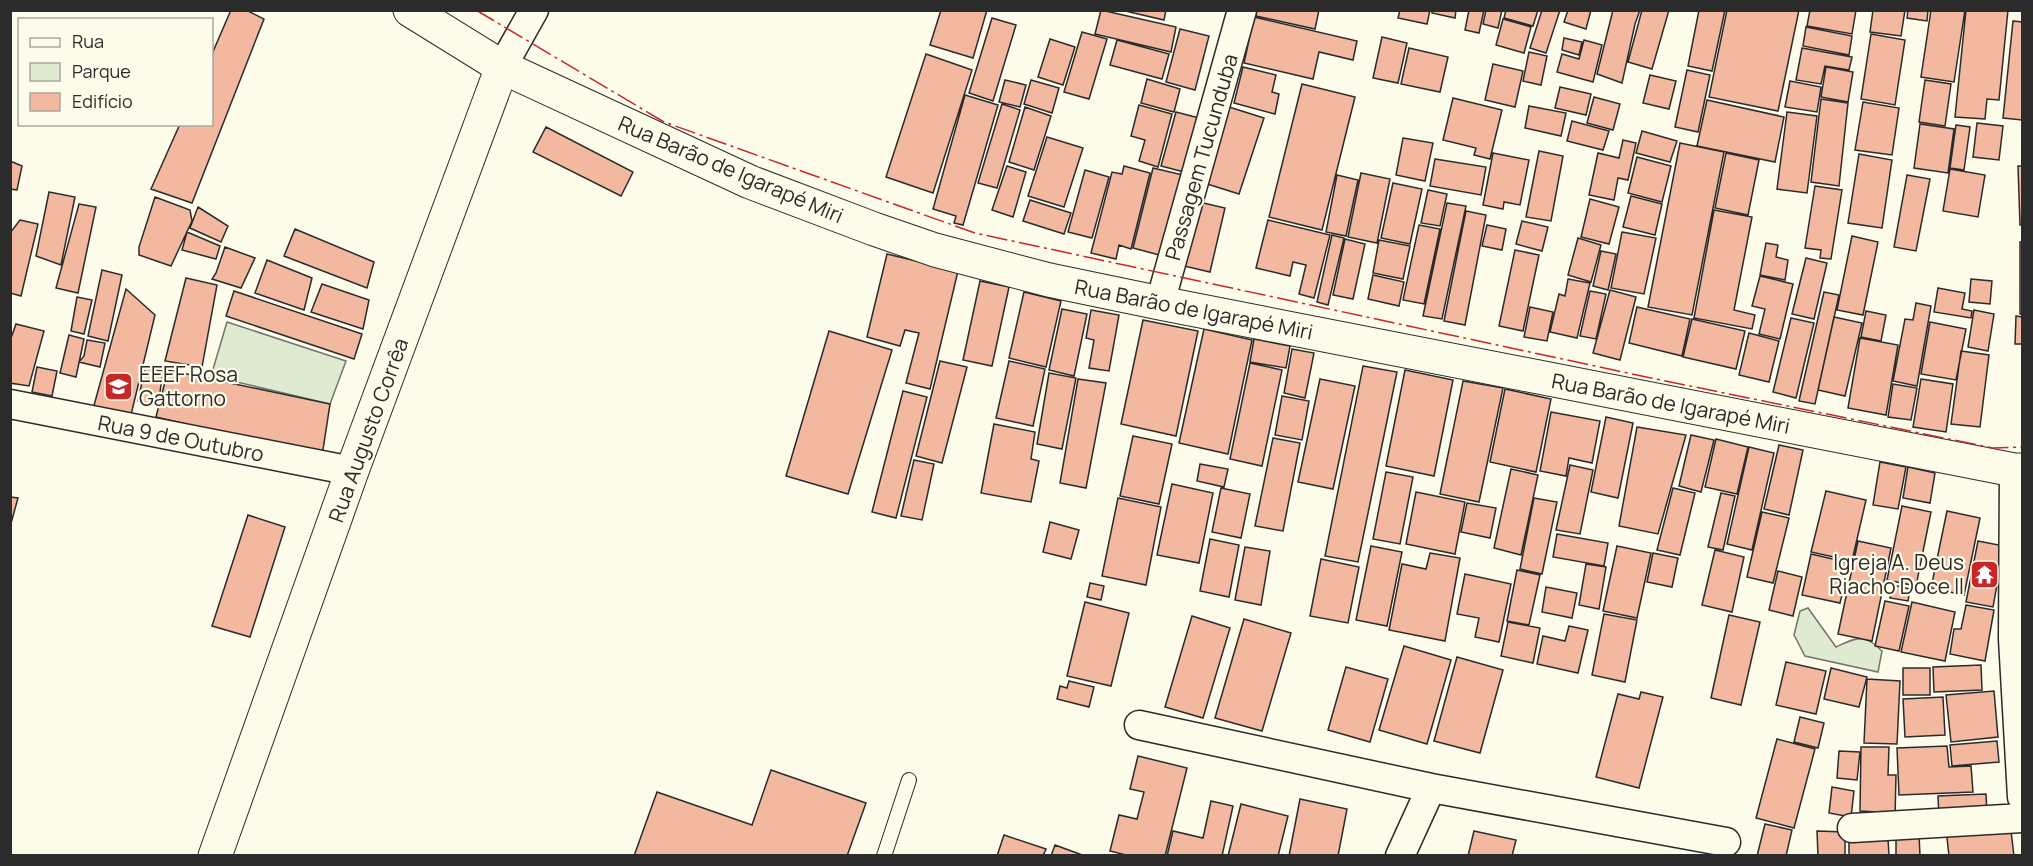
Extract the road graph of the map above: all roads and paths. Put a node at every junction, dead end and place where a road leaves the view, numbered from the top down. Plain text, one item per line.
1 (410, 10) edge
2 (534, 10) edge
3 (1242, 10) edge
4 (502, 67) junction
5 (1160, 303) junction
6 (10, 404) edge
7 (2018, 470) edge
8 (352, 471) junction
9 (1139, 725) dead end
10 (909, 780) dead end
11 (1431, 788) junction
12 (2022, 797) edge
13 (2022, 818) edge
14 (1852, 828) dead end
15 (1726, 842) dead end
16 (215, 855) edge
17 (884, 855) edge
18 (1400, 855) edge

1 - 4 street, Rua Barão de Igarapé Miri
2 - 4 street, Rua Augusto Corrêa
3 - 5 street, Passagem Tucunduba
4 - 5 street, Rua Barão de Igarapé Miri
4 - 8 street, Rua Augusto Corrêa
5 - 7 street, Rua Barão de Igarapé Miri
6 - 8 street, Rua 9 de Outubro
7 - 12 street
8 - 16 street, Rua Augusto Corrêa
9 - 11 street
10 - 17 lane
11 - 15 street
11 - 18 street
13 - 14 street

